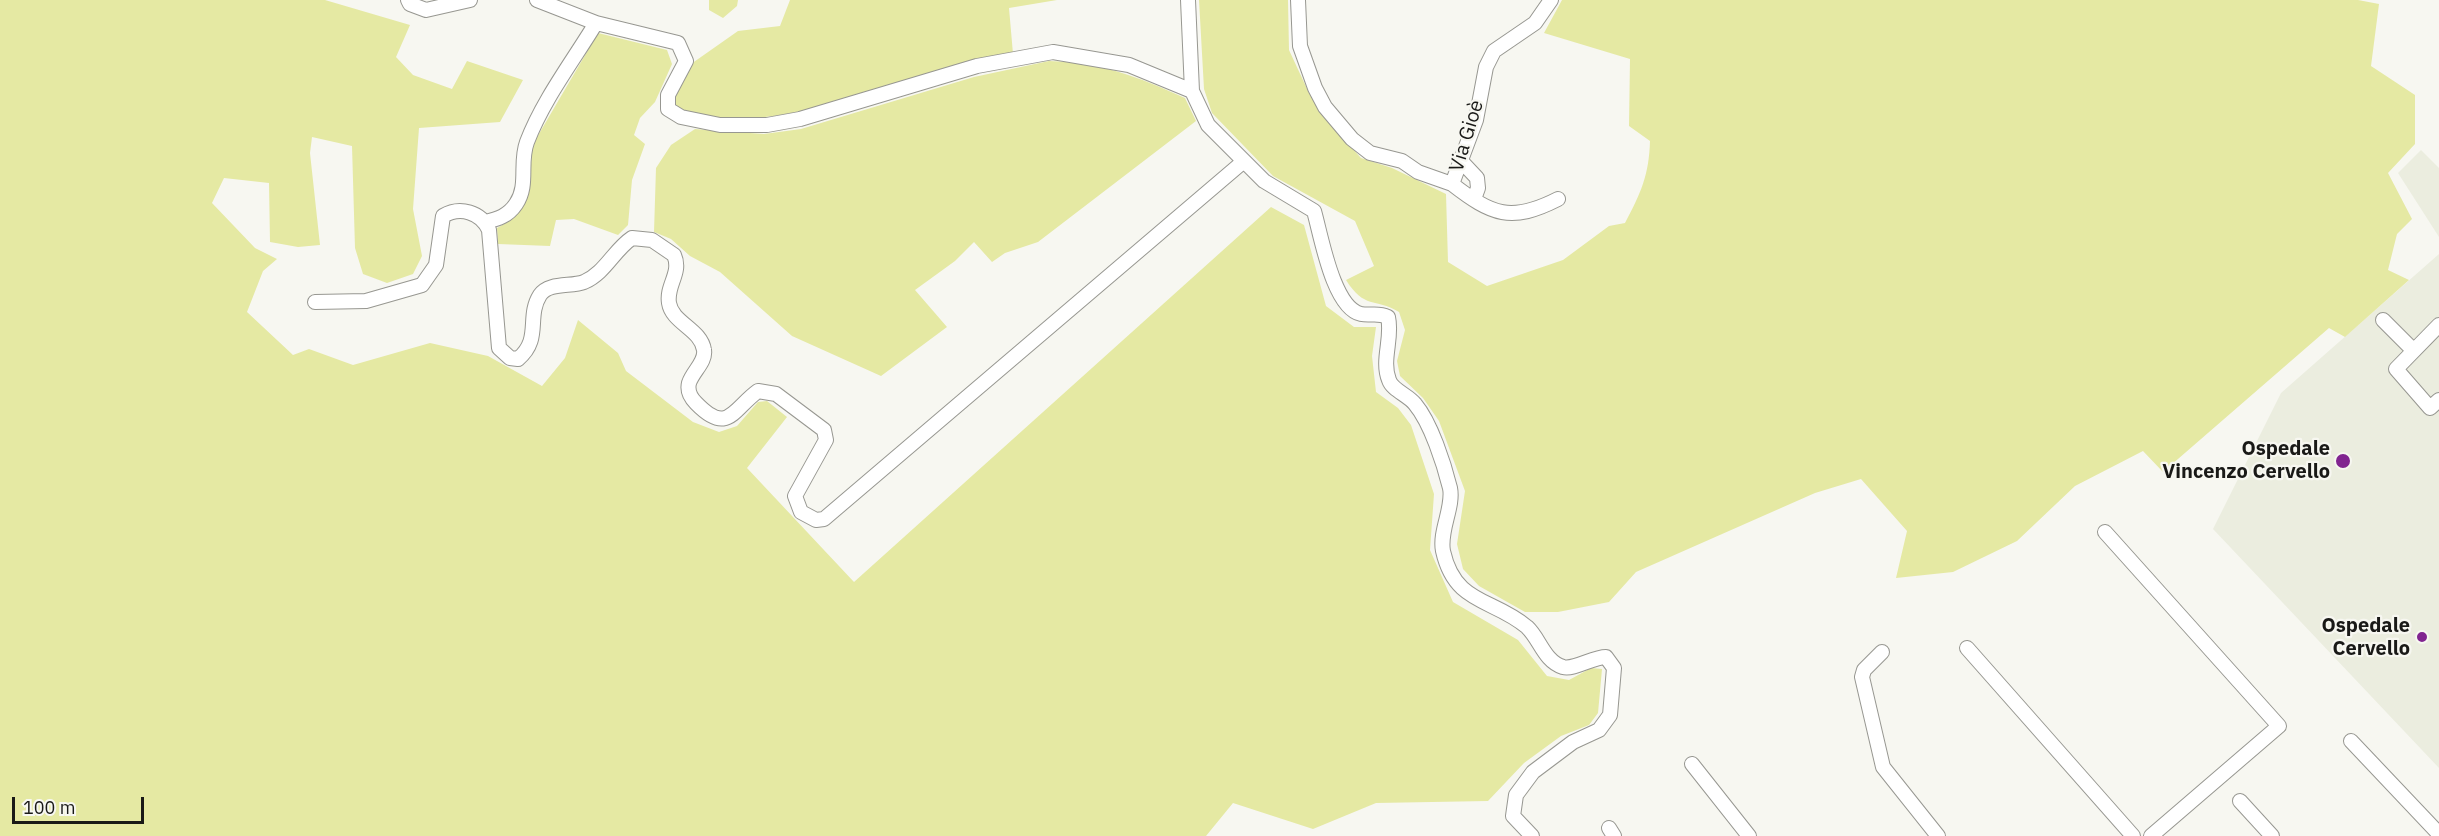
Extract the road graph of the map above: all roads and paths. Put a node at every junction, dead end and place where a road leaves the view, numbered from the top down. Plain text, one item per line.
1 (408, 0) edge
2 (470, 0) edge
3 (537, 0) edge
4 (1188, 0) edge
5 (1298, 0) edge
6 (1551, 0) edge
7 (596, 23) junction
8 (1192, 91) junction
9 (1244, 160) junction
10 (1461, 160) junction
11 (1452, 184) junction
12 (1473, 199) junction
13 (1558, 199) dead end
14 (485, 222) junction
15 (315, 302) dead end
16 (2383, 320) dead end
17 (2439, 325) edge
18 (2414, 350) junction
19 (2439, 400) edge
20 (2105, 532) dead end
21 (1967, 648) dead end
22 (1882, 652) dead end
23 (2351, 741) dead end
24 (1692, 764) dead end
25 (2240, 801) dead end
26 (1935, 834) edge
27 (2439, 834) edge
28 (1532, 836) edge
29 (1749, 836) edge
30 (2133, 836) edge
31 (2151, 836) edge
32 (2272, 836) edge

1 - 2 street
3 - 7 street
4 - 8 street
5 - 11 street
6 - 10 street, Via Gioè
7 - 8 street
7 - 14 street
8 - 9 street
9 - 14 street
9 - 28 street
10 - 11 street, Via Gioè
10 - 12 street
11 - 12 street, Via Gioè
12 - 13 street, Via Gioè
14 - 15 street
16 - 18 street
17 - 18 street
18 - 19 street
20 - 31 street
21 - 30 street
22 - 26 street
23 - 27 street
24 - 29 street
25 - 32 street

